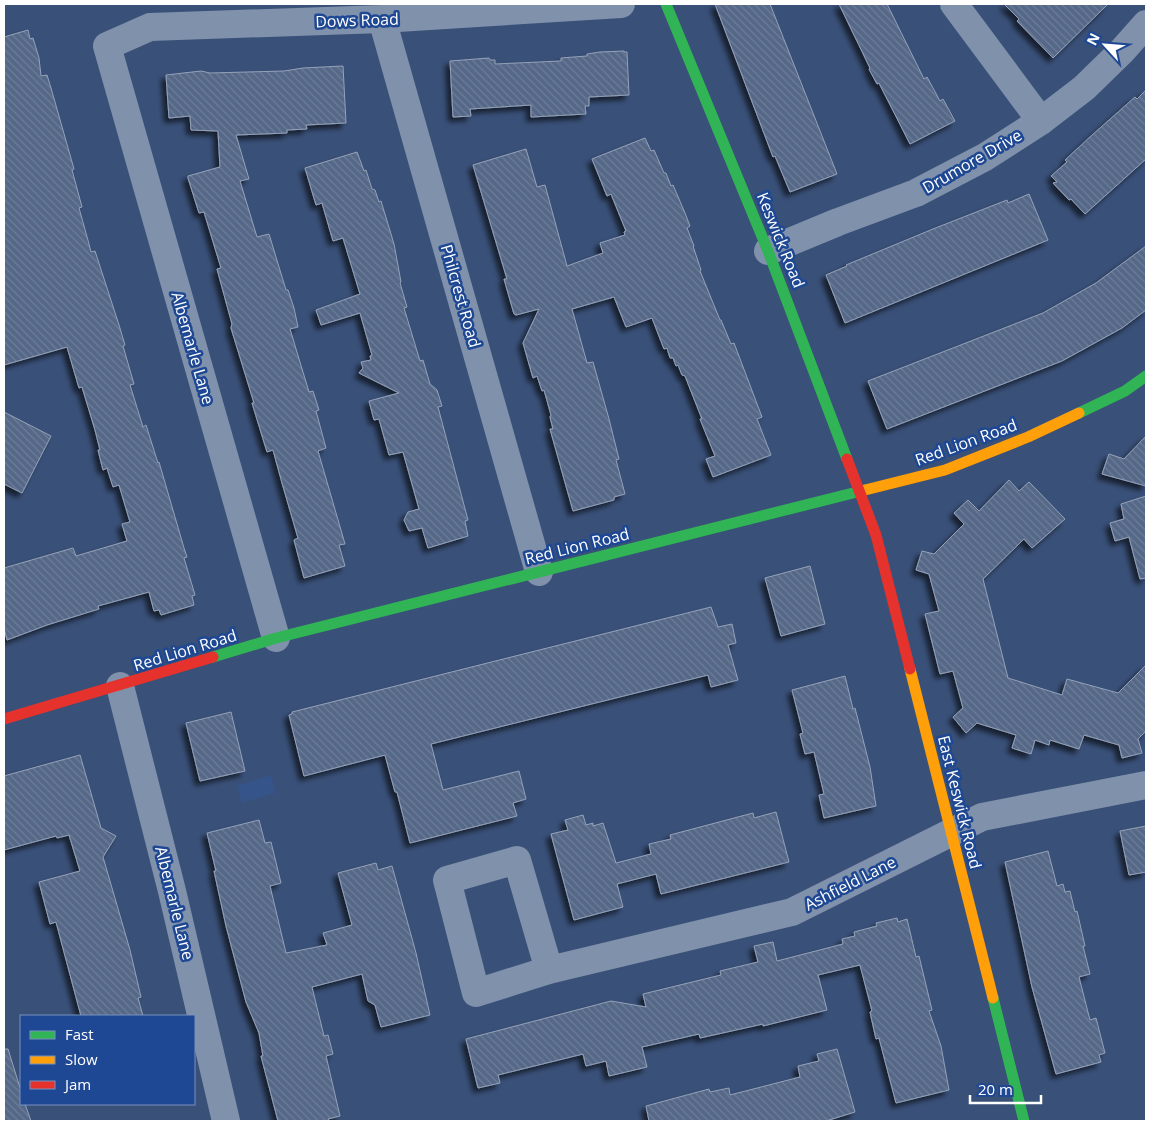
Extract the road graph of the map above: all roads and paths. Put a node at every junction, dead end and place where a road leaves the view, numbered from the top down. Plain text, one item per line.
1 (621, 4) edge
2 (666, 4) edge
3 (954, 4) edge
4 (382, 19) junction
5 (1146, 24) edge
6 (110, 57) joint
7 (1041, 121) junction
8 (768, 251) junction
9 (1146, 376) edge
10 (860, 492) junction
11 (540, 572) junction
12 (276, 638) junction
13 (120, 686) junction
14 (4, 719) edge
15 (1146, 785) edge
16 (950, 832) junction
17 (549, 970) junction
18 (226, 1121) edge
19 (1024, 1121) edge

1 - 4 street, Dows Road
2 - 8 street, Keswick Road
3 - 7 street
4 - 6 street, Dows Road
4 - 11 street, Philcrest Road
5 - 7 street, Drumore Drive
6 - 12 street, Albemarle Lane
7 - 8 street, Drumore Drive
8 - 10 street, Keswick Road
9 - 10 street, Red Lion Road
10 - 11 street, Red Lion Road
10 - 16 street, East Keswick Road
11 - 12 street, Red Lion Road
12 - 13 street, Red Lion Road
13 - 14 street, Red Lion Road
13 - 18 street, Albemarle Lane
15 - 16 street, Ashfield Lane
16 - 17 street, Ashfield Lane
16 - 19 street, East Keswick Road
17 - 17 street, Ashfield Lane

